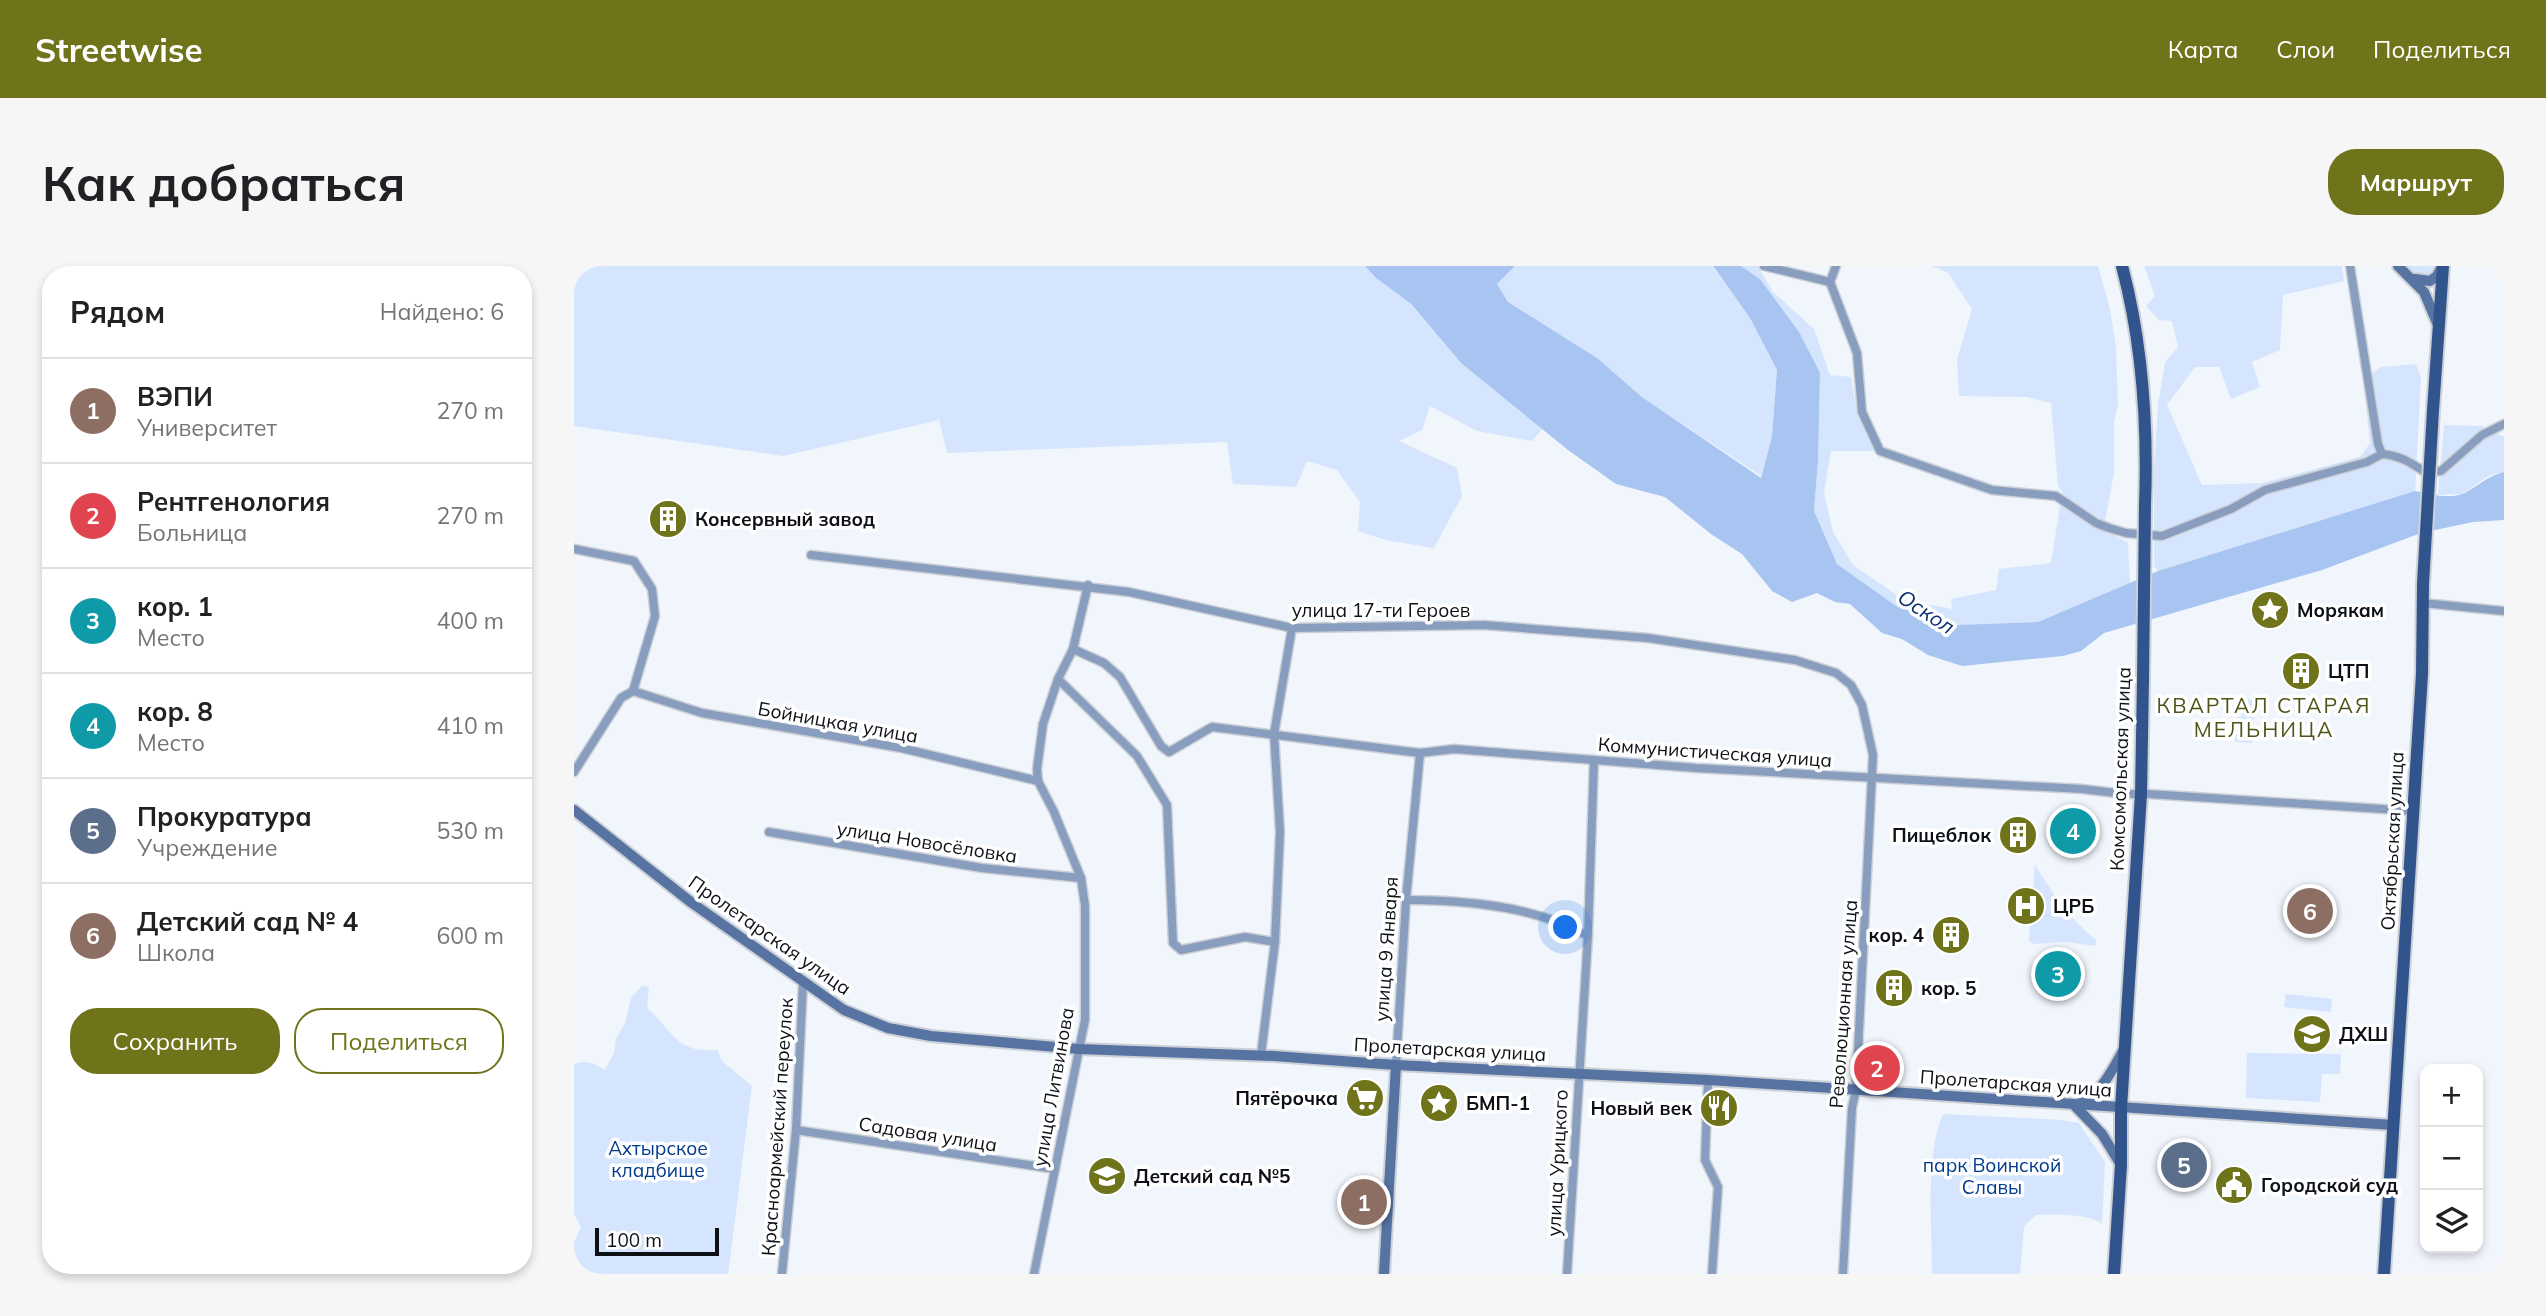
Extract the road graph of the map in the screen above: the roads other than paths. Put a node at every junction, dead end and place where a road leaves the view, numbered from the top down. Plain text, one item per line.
1 (1764, 266) edge
2 (1836, 266) edge
3 (2122, 266) edge
4 (2350, 266) edge
5 (2398, 266) edge
6 (2442, 266) edge
7 (2413, 278) junction
8 (1830, 282) junction
9 (2439, 327) junction
10 (2501, 428) edge
11 (2382, 454) junction
12 (574, 549) edge
13 (811, 555) dead end
14 (1088, 585) junction
15 (2423, 603) junction
16 (2504, 611) edge
17 (1292, 628) junction
18 (1073, 649) junction
19 (1058, 679) junction
20 (633, 691) junction
21 (1274, 734) junction
22 (1420, 753) junction
23 (1594, 760) junction
24 (574, 772) edge
25 (1873, 778) junction
26 (1038, 781) junction
27 (2141, 794) junction
28 (574, 810) edge
29 (2413, 811) junction
30 (769, 832) dead end
31 (1081, 878) junction
32 (1406, 900) junction
33 (1588, 936) junction
34 (1275, 942) junction
35 (803, 983) junction
36 (2125, 1047) junction
37 (1080, 1049) junction
38 (1261, 1055) junction
39 (1396, 1065) junction
40 (1578, 1073) junction
41 (1708, 1080) junction
42 (1856, 1090) junction
43 (2075, 1106) junction
44 (2121, 1108) junction
45 (2393, 1125) junction
46 (796, 1130) junction
47 (2121, 1165) junction
48 (1055, 1169) junction
49 (782, 1274) edge
50 (1034, 1274) edge
51 (1384, 1274) edge
52 (1567, 1274) edge
53 (1712, 1274) edge
54 (1843, 1274) edge
55 (2114, 1274) edge
56 (2384, 1274) edge

1 - 8 street
2 - 8 street
3 - 27 main road, Комсомольская улица, bridge
4 - 11 street
5 - 7 main road
6 - 7 main road
6 - 9 main road, Октябрьская улица
7 - 9 main road
8 - 11 street
9 - 15 main road, Октябрьская улица, bridge
10 - 11 street
12 - 20 street
13 - 14 street, улица 17-ти Героев
14 - 17 street, улица 17-ти Героев
14 - 18 street
15 - 16 street
15 - 29 main road, Октябрьская улица
17 - 21 street
17 - 25 street, улица 17-ти Героев
18 - 19 street
18 - 21 street, Коммунистическая улица
19 - 26 street
19 - 34 street
20 - 24 street
20 - 26 street, Бойницкая улица
21 - 22 street, Коммунистическая улица
21 - 34 street
22 - 23 street, Коммунистическая улица
22 - 32 street, улица 9 Января
23 - 25 street, Коммунистическая улица
23 - 33 street, улица Урицкого
25 - 27 street, Коммунистическая улица
25 - 42 street, Революционная улица
26 - 31 street, улица Литвинова
27 - 29 street, Коммунистическая улица
27 - 36 main road, Комсомольская улица
28 - 35 main road, Пролетарская улица
29 - 45 main road, Октябрьская улица
30 - 31 street, улица Новосёловка
31 - 37 street, улица Литвинова
32 - 33 street
32 - 39 street, улица 9 Января
33 - 40 street, улица Урицкого
34 - 38 street
35 - 37 main road, Пролетарская улица
35 - 46 street, Красноармейский переулок
36 - 43 main road
36 - 44 main road, Комсомольская улица
37 - 38 main road, Пролетарская улица
37 - 48 street, улица Литвинова
38 - 39 main road, Пролетарская улица
39 - 40 main road, Пролетарская улица
39 - 51 main road, улица 9 Января
40 - 41 main road, Пролетарская улица
40 - 52 street, улица Урицкого
41 - 42 main road, Пролетарская улица
41 - 53 street
42 - 43 main road, Пролетарская улица
42 - 54 street, Революционная улица
43 - 44 main road, Пролетарская улица
43 - 47 main road
44 - 45 main road, Пролетарская улица
44 - 47 main road, Комсомольская улица
45 - 56 main road, Октябрьская улица
46 - 48 street, Садовая улица
46 - 49 street, Красноармейский переулок
47 - 55 main road, Комсомольская улица
48 - 50 street, улица Литвинова

